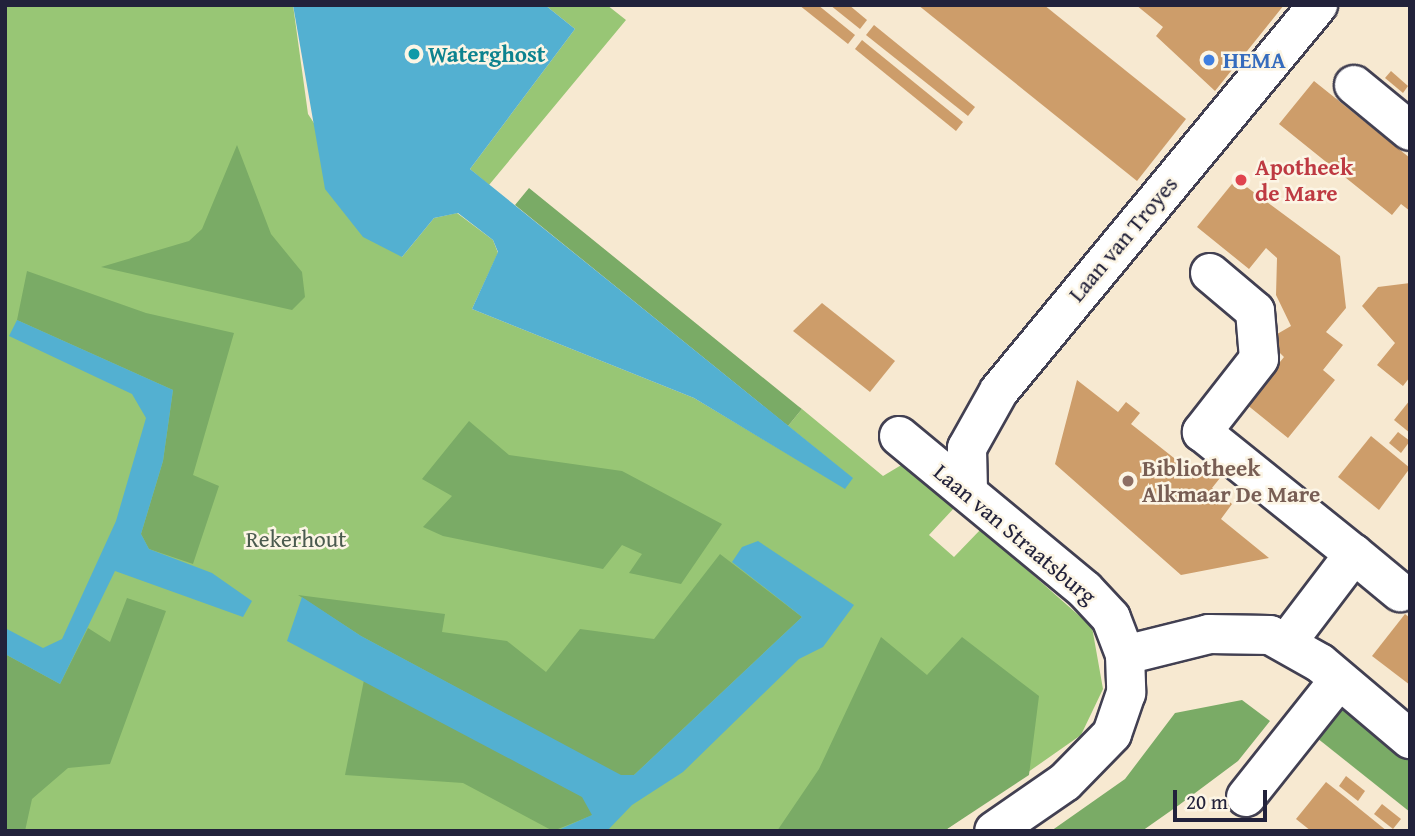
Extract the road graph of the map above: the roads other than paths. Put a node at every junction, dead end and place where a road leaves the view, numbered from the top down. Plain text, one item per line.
1 (1318, 5) edge
2 (1354, 85) dead end
3 (1410, 131) edge
4 (1210, 273) dead end
5 (899, 436) dead end
6 (968, 490) junction
7 (1354, 554) junction
8 (1400, 593) dead end
9 (1289, 641) junction
10 (1125, 655) junction
11 (1339, 680) junction
12 (1410, 739) edge
13 (1246, 797) dead end
14 (994, 831) edge

1 - 6 street, Laan van Troyes
2 - 3 street
4 - 7 street
5 - 6 street, Laan van Straatsburg
6 - 10 street, Laan van Straatsburg
7 - 8 street
7 - 9 street
9 - 10 street
9 - 11 street
10 - 14 street, Laan van Straatsburg
11 - 12 street
11 - 13 street

